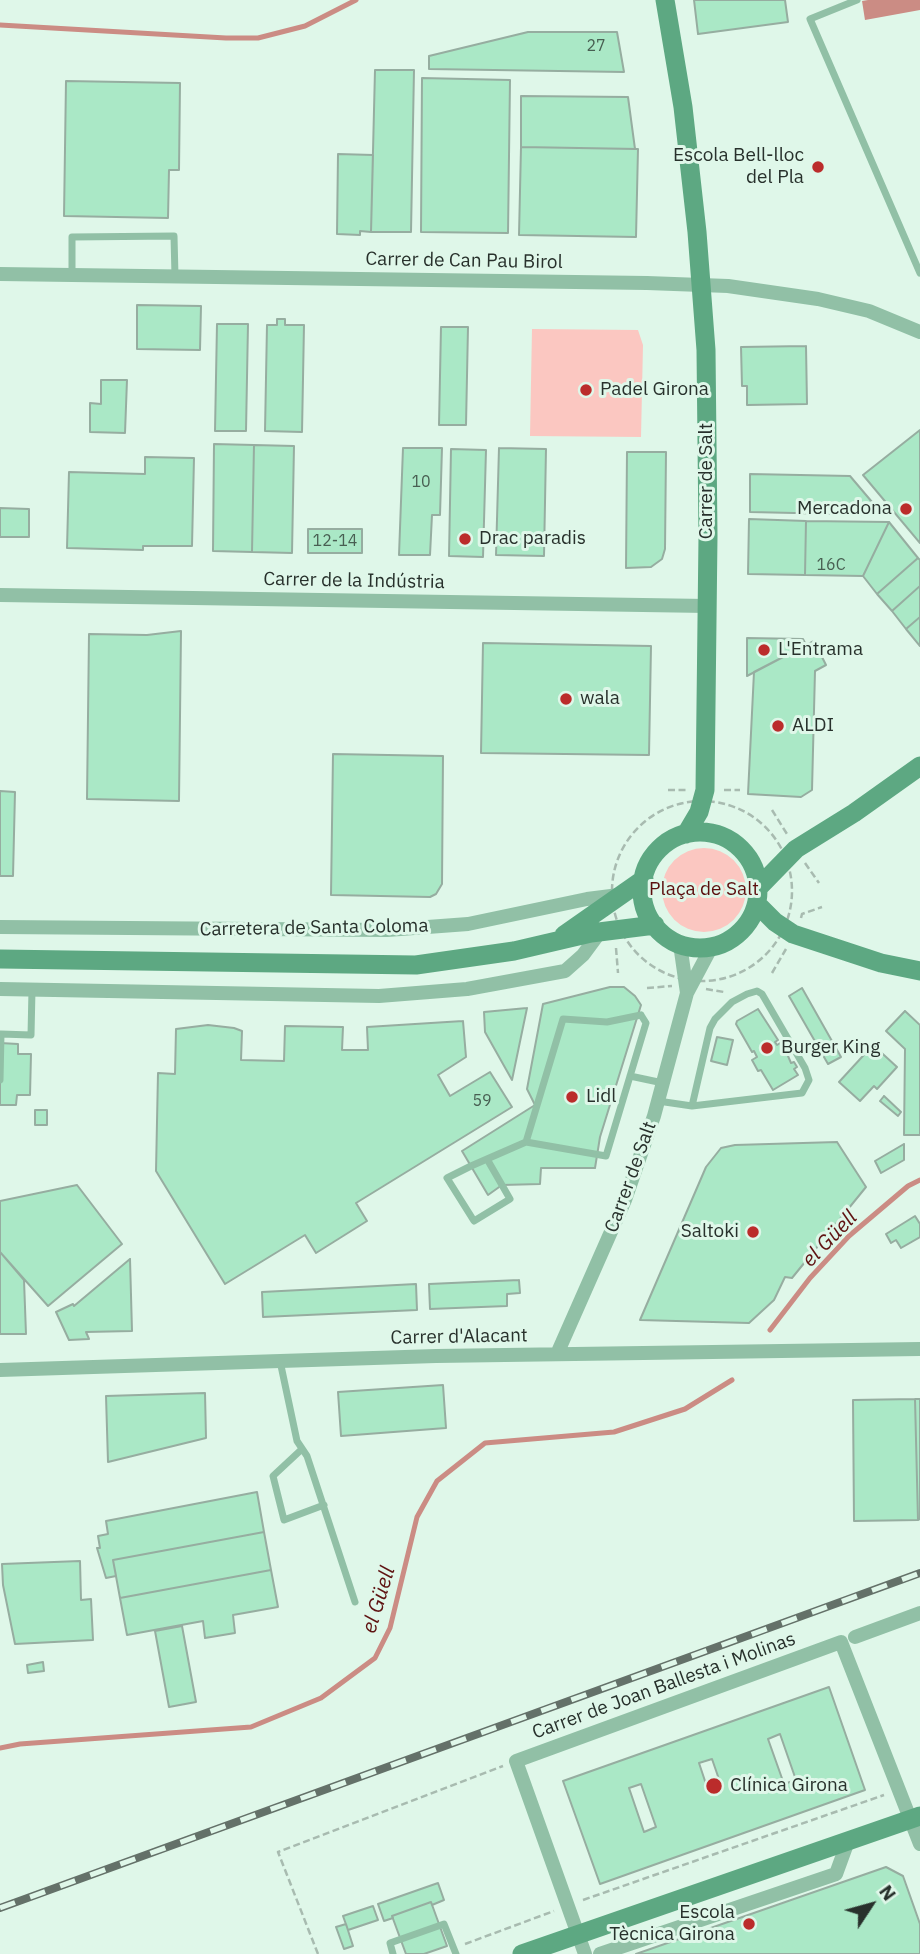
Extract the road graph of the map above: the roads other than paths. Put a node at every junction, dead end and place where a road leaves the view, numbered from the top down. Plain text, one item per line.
1 (665, 0) edge
2 (856, 0) edge
3 (920, 273) edge
4 (0, 274) edge
5 (72, 275) junction
6 (175, 276) junction
7 (702, 287) junction
8 (920, 332) edge
9 (0, 595) edge
10 (707, 606) junction
11 (920, 766) edge
12 (704, 797) junction
13 (686, 834) junction
14 (723, 837) junction
15 (796, 849) junction
16 (744, 853) junction
17 (644, 879) junction
18 (624, 894) junction
19 (757, 896) junction
20 (655, 925) junction
21 (790, 926) junction
22 (0, 927) edge
23 (744, 928) junction
24 (600, 932) junction
25 (558, 940) junction
26 (680, 944) junction
27 (712, 947) junction
28 (0, 958) edge
29 (920, 971) edge
30 (0, 989) edge
31 (32, 989) junction
32 (687, 993) junction
33 (630, 1076) junction
34 (0, 1080) edge
35 (663, 1083) junction
36 (658, 1101) junction
37 (692, 1106) junction
38 (526, 1142) junction
39 (487, 1159) junction
40 (920, 1349) edge
41 (557, 1353) junction
42 (279, 1362) junction
43 (0, 1370) edge
44 (302, 1449) junction
45 (324, 1506) junction
46 (355, 1602) dead end
47 (920, 1613) edge
48 (848, 1639) junction
49 (916, 1818) edge
50 (848, 1841) junction
51 (920, 1843) edge
52 (578, 1935) junction
53 (556, 1948) edge
54 (455, 1951) edge
55 (393, 1954) edge
56 (522, 1954) edge
57 (585, 1954) edge
58 (600, 1954) edge

1 - 7 street, Carrer de Salt
2 - 3 lane
4 - 5 street, Carrer de Can Pau Birol
5 - 6 street, Carrer de Can Pau Birol
5 - 6 lane
6 - 7 street, Carrer de Can Pau Birol
7 - 8 street, Carrer de Can Pau Birol
7 - 10 street, Carrer de Salt
9 - 10 street, Carrer de la Indústria
10 - 12 street, Carrer de Salt
11 - 15 street
12 - 13 street, Carrer de Salt
12 - 14 street, Carrer de Salt
13 - 14 street
13 - 17 street
14 - 16 street
15 - 16 street
15 - 19 street
16 - 19 street
17 - 18 street, Carretera de Santa Coloma
17 - 20 street
18 - 22 street, Carretera de Santa Coloma
18 - 25 street, Carretera de Santa Coloma
19 - 21 street
19 - 23 street
20 - 24 street, Carretera de Santa Coloma
20 - 26 street
21 - 23 street
21 - 29 street
23 - 27 street
24 - 25 street, Carretera de Santa Coloma
24 - 31 street
25 - 28 street, Carretera de Santa Coloma
26 - 27 street
26 - 32 street, Carrer de Salt
27 - 32 street, Carrer de Salt
30 - 31 street
31 - 34 lane
32 - 35 street, Carrer de Salt
33 - 35 lane
33 - 38 lane
33 - 38 lane
35 - 36 street, Carrer de Salt
36 - 37 lane
36 - 41 street, Carrer de Salt
37 - 37 lane
38 - 39 lane
39 - 39 lane
40 - 41 street, Carrer d'Alacant
41 - 42 street, Carrer d'Alacant
42 - 43 street, Carrer d'Alacant
42 - 44 lane
44 - 45 lane
44 - 45 lane
45 - 46 lane
47 - 48 street, Carrer de Joan Ballesta i Molinas
48 - 49 street
48 - 52 street, Carrer de Joan Ballesta i Molinas
49 - 50 street
49 - 51 street
50 - 52 street
50 - 58 street
52 - 53 street
52 - 57 street, Carrer de Joan Ballesta i Molinas
53 - 56 street
54 - 55 lane

